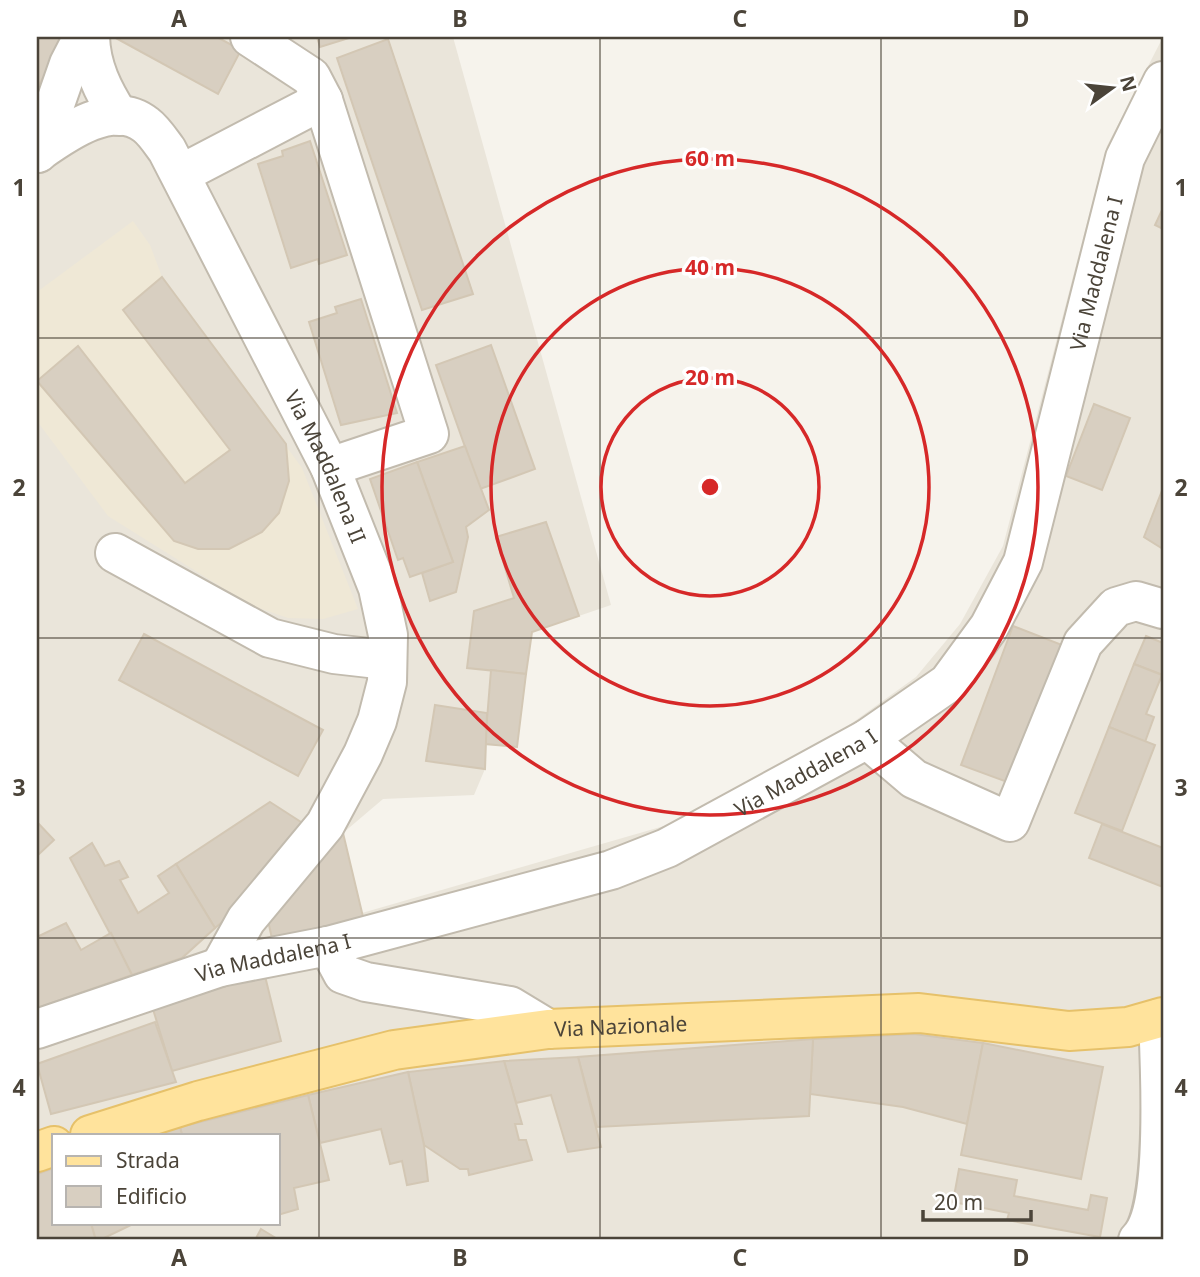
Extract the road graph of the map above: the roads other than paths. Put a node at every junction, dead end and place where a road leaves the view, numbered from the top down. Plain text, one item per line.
1 (83, 37) edge
2 (90, 37) edge
3 (250, 37) edge
4 (1163, 81) edge
5 (323, 100) junction
6 (119, 116) junction
7 (37, 153) edge
8 (180, 174) junction
9 (330, 467) junction
10 (115, 553) dead end
11 (1163, 609) edge
12 (387, 660) junction
13 (867, 739) junction
14 (328, 946) junction
15 (220, 967) junction
16 (1161, 1018) edge
17 (37, 1029) edge
18 (548, 1029) junction
19 (93, 1134) edge
20 (1150, 1237) edge

1 - 7 street
2 - 6 street
3 - 5 street
4 - 13 street, Via Maddalena I
5 - 8 street
5 - 9 street
6 - 7 street
6 - 8 street, Via Maddalena II
8 - 9 street, Via Maddalena II
9 - 12 street, Via Maddalena II
10 - 12 street
11 - 13 street
12 - 15 street, Via Maddalena II
13 - 14 street, Via Maddalena I
14 - 15 street, Via Maddalena I
14 - 18 street
15 - 17 street, Via Maddalena I
16 - 18 main road, Via Nazionale
16 - 20 street
18 - 19 main road, Via Nazionale

